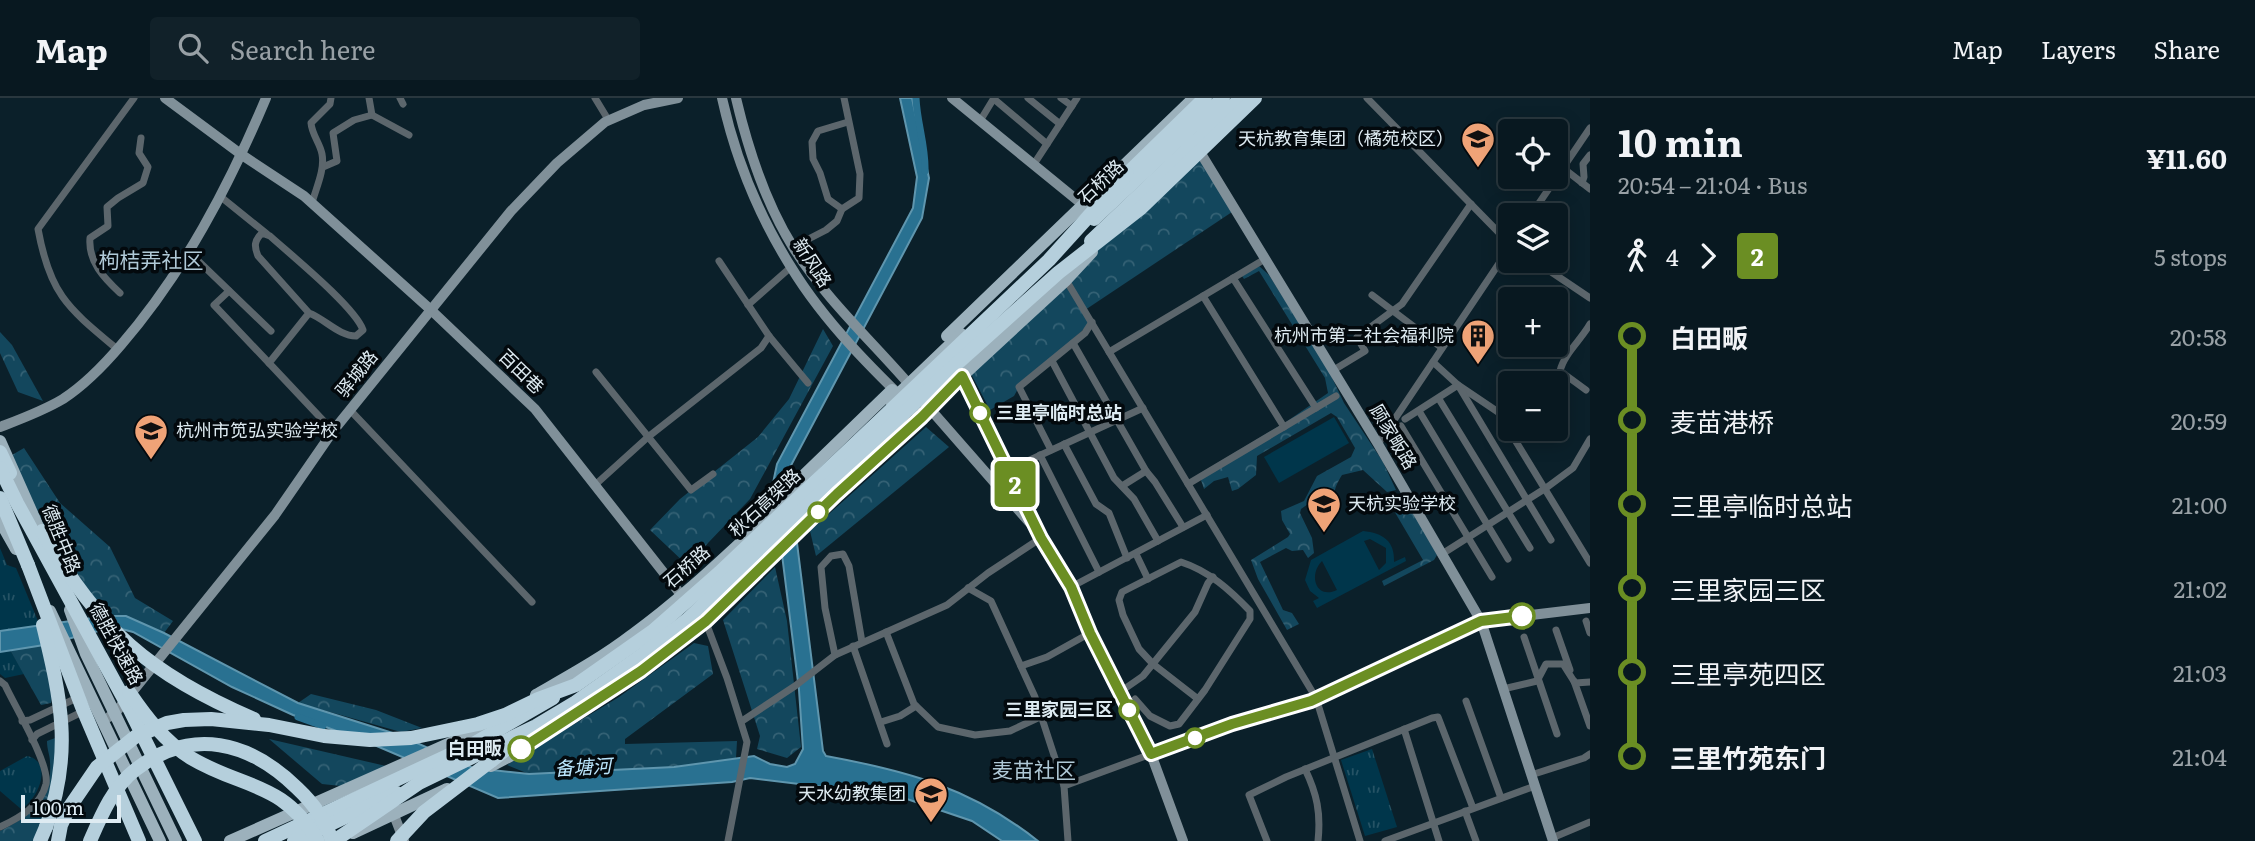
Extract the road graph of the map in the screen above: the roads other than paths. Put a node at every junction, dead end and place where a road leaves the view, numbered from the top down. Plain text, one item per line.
1 (134, 98) edge
2 (165, 98) edge
3 (266, 98) edge
4 (331, 98) edge
5 (369, 98) edge
6 (595, 98) edge
7 (678, 98) edge
8 (722, 98) edge
9 (736, 98) edge
10 (844, 98) edge
11 (952, 98) edge
12 (1028, 98) edge
13 (1061, 98) edge
14 (1077, 98) edge
15 (1194, 98) edge
16 (1205, 98) edge
17 (1215, 98) edge
18 (1223, 98) edge
19 (1241, 98) edge
20 (1253, 98) edge
21 (1367, 98) edge
22 (994, 99) edge
23 (1072, 106) junction
24 (372, 115) junction
25 (609, 121) junction
26 (980, 121) junction
27 (848, 122) junction
28 (1060, 124) junction
29 (1590, 128) edge
30 (409, 135) dead end
31 (141, 138) dead end
32 (1047, 144) junction
33 (1197, 147) junction
34 (242, 155) junction
35 (1590, 155) edge
36 (1568, 161) edge
37 (1034, 164) junction
38 (323, 167) junction
39 (1568, 172) edge
40 (1582, 183) junction
41 (1590, 189) edge
42 (220, 197) junction
43 (312, 203) junction
44 (1471, 204) junction
45 (1083, 206) junction
46 (842, 209) junction
47 (1096, 212) junction
48 (1498, 232) edge
49 (270, 236) junction
50 (793, 247) junction
51 (188, 251) junction
52 (1265, 259) junction
53 (1049, 260) junction
54 (719, 261) dead end
55 (1498, 263) edge
56 (790, 267) junction
57 (1553, 273) edge
58 (1062, 276) junction
59 (1233, 278) junction
60 (229, 291) junction
61 (120, 293) dead end
62 (1371, 295) dead end
63 (1203, 296) junction
64 (1590, 298) edge
65 (748, 305) junction
66 (431, 310) junction
67 (1392, 312) junction
68 (309, 313) junction
69 (1092, 322) junction
70 (1590, 324) edge
71 (271, 331) dead end
72 (769, 336) junction
73 (1073, 342) junction
74 (1442, 348) junction
75 (117, 349) junction
76 (1109, 352) junction
77 (941, 353) junction
78 (1052, 361) junction
79 (1433, 362) junction
80 (269, 363) junction
81 (1332, 371) junction
82 (596, 372) dead end
83 (962, 376) junction
84 (906, 380) junction
85 (808, 383) dead end
86 (1458, 384) junction
87 (1586, 390) dead end
88 (895, 391) junction
89 (1336, 396) dead end
90 (1439, 399) junction
91 (1143, 408) junction
92 (1316, 408) junction
93 (350, 410) junction
94 (1419, 411) junction
95 (926, 413) junction
96 (1118, 419) junction
97 (0, 427) edge
98 (1284, 427) junction
99 (333, 431) junction
100 (1089, 432) junction
101 (648, 437) junction
102 (1590, 439) edge
103 (0, 441) edge
104 (1064, 444) junction
105 (1378, 444) junction
106 (1051, 450) junction
107 (0, 452) edge
108 (1040, 455) junction
109 (1579, 461) junction
110 (1590, 466) edge
111 (0, 468) edge
112 (1008, 470) junction
113 (1146, 471) junction
114 (713, 474) dead end
115 (994, 480) junction
116 (1188, 484) junction
117 (595, 485) junction
118 (1122, 486) junction
119 (1546, 488) junction
120 (0, 498) edge
121 (1528, 499) junction
122 (1508, 512) junction
123 (1206, 514) junction
124 (0, 522) edge
125 (1487, 525) junction
126 (1183, 527) junction
127 (1468, 537) junction
128 (1041, 538) junction
129 (1551, 540) dead end
130 (1158, 541) junction
131 (1530, 548) dead end
132 (1136, 554) junction
133 (1442, 554) junction
134 (1127, 558) junction
135 (1508, 559) dead end
136 (1590, 563) edge
137 (28, 565) junction
138 (1099, 572) junction
139 (1213, 577) junction
140 (1492, 577) dead end
141 (1148, 579) junction
142 (1071, 587) junction
143 (968, 588) junction
144 (682, 596) junction
145 (532, 602) dead end
146 (1590, 608) edge
147 (706, 621) junction
148 (1481, 621) junction
149 (1586, 621) dead end
150 (1556, 630) dead end
151 (886, 632) junction
152 (82, 633) junction
153 (1090, 633) junction
154 (1590, 633) edge
155 (1524, 637) dead end
156 (862, 642) junction
157 (853, 646) junction
158 (835, 655) junction
159 (1153, 664) junction
160 (1021, 666) junction
161 (1538, 679) junction
162 (0, 681) edge
163 (1574, 682) junction
164 (1590, 682) edge
165 (576, 685) junction
166 (1503, 689) junction
167 (90, 692) junction
168 (1120, 692) junction
169 (1316, 698) junction
170 (1135, 699) dead end
171 (1198, 699) junction
172 (1466, 701) dead end
173 (96, 705) junction
174 (916, 706) junction
175 (116, 712) junction
176 (1042, 716) junction
177 (103, 720) junction
178 (22, 721) junction
179 (742, 721) junction
180 (881, 722) junction
181 (268, 725) junction
182 (536, 726) junction
183 (1590, 726) edge
184 (1404, 729) junction
185 (1557, 734) dead end
186 (32, 740) junction
187 (887, 744) dead end
188 (1151, 754) junction
189 (1590, 754) edge
190 (1334, 758) junction
191 (1305, 769) junction
192 (1533, 780) junction
193 (419, 783) junction
194 (1064, 786) junction
195 (1501, 798) junction
196 (1469, 810) junction
197 (394, 815) junction
198 (1590, 822) edge
199 (1433, 823) junction
200 (0, 827) edge
201 (43, 836) edge
202 (1553, 840) edge
203 (58, 841) edge
204 (90, 841) edge
205 (139, 841) edge
206 (160, 841) edge
207 (176, 841) edge
208 (195, 841) edge
209 (230, 841) edge
210 (265, 841) edge
211 (293, 841) edge
212 (318, 841) edge
213 (333, 841) edge
214 (397, 841) edge
215 (404, 841) edge
216 (728, 841) edge
217 (1068, 841) edge
218 (1184, 841) edge
219 (1267, 841) edge
220 (1318, 841) edge
221 (1360, 841) edge
222 (1385, 841) edge
223 (1439, 841) edge
224 (1476, 841) edge

1 - 75 street
2 - 34 street, 百田巷
3 - 34 street
4 - 38 street
5 - 24 street
6 - 25 street
7 - 25 street, 驿城路
8 - 56 street, 新风路
9 - 50 street, 新风路
10 - 27 street
11 - 26 street
12 - 28 street
13 - 23 street
14 - 23 street
15 - 45 main road
16 - 53 highway, bridge
17 - 47 main road, 石桥路
18 - 53 highway, 秋石高架路, bridge
19 - 58 highway, 秋石高架路, bridge
20 - 33 main road
20 - 58 highway, bridge
21 - 44 street
22 - 26 street
22 - 32 street
23 - 28 street
24 - 30 street
24 - 38 street
25 - 66 street, 驿城路
26 - 37 street
27 - 46 street
27 - 46 street
28 - 32 street
29 - 36 street
31 - 61 street
32 - 37 street
33 - 52 street, 顾家畈路
33 - 58 main road
34 - 42 street
34 - 43 street, 百田巷
35 - 40 street
37 - 45 street
38 - 43 street
39 - 40 street
40 - 41 street
42 - 49 street
42 - 51 street
43 - 66 street, 百田巷
44 - 48 street
44 - 67 street
45 - 47 street
45 - 84 main road
46 - 50 street
47 - 77 main road, 石桥路
49 - 68 street
49 - 68 street
50 - 84 street, 新风路
51 - 60 street
51 - 75 street
52 - 59 street
52 - 81 street, 顾家畈路
53 - 165 highway, 秋石高架路, bridge
54 - 65 street
55 - 74 street
56 - 65 street
56 - 88 street, 新风路
57 - 64 street
58 - 69 street
58 - 83 main road
58 - 182 highway, 秋石高架路, bridge
59 - 63 street
59 - 92 street
60 - 71 street
60 - 80 street
62 - 67 street
63 - 76 street
63 - 98 street
65 - 72 street
66 - 93 street, 驿城路
66 - 117 street, 百田巷
67 - 74 street
67 - 81 street
68 - 80 street
69 - 73 street
69 - 76 street
70 - 87 street
72 - 85 street
72 - 101 street
73 - 78 street
73 - 96 street
74 - 79 street
75 - 97 street
76 - 91 street
77 - 83 street
77 - 84 main road, 石桥路
78 - 100 street
78 - 106 street
79 - 86 street
79 - 105 street
80 - 99 street
81 - 105 street, 顾家畈路
82 - 101 street
83 - 95 main road
83 - 112 street
84 - 88 main road, 石桥路
84 - 95 street, 新风路
86 - 90 street
86 - 119 street
86 - 121 street
88 - 95 street, 新风路
88 - 144 main road, 石桥路
89 - 92 street
90 - 94 street
90 - 122 street
91 - 96 street
91 - 116 street
92 - 98 street
93 - 99 street, 驿城路
93 - 145 street
94 - 125 street
94 - 127 street
95 - 115 street
95 - 147 main road
96 - 100 street
96 - 113 street
98 - 116 street
99 - 175 street, 驿城路
100 - 104 street
100 - 118 street
101 - 114 street
101 - 117 street
102 - 109 street
103 - 152 main road, 德胜中路
104 - 106 street
104 - 134 street
105 - 133 street, 顾家畈路
106 - 108 street
107 - 181 highway, bridge
108 - 112 street
108 - 138 street
109 - 110 street
109 - 119 street
111 - 152 highway, 德胜快速路, bridge
112 - 115 street
112 - 128 street
113 - 118 street
113 - 126 street
115 - 128 street
116 - 123 street
117 - 144 street, 百田巷
118 - 130 street
119 - 121 street
119 - 136 street
120 - 137 highway
121 - 122 street
121 - 129 street
122 - 125 street
122 - 131 street
123 - 126 street
123 - 169 street
124 - 167 main road
125 - 127 street
125 - 135 street
126 - 130 street
127 - 133 street
127 - 140 street
128 - 142 street
128 - 143 street
130 - 132 street
132 - 134 street
132 - 141 street
133 - 148 street, 顾家畈路
134 - 138 street
137 - 201 highway, bridge
137 - 205 highway, bridge
138 - 142 street
139 - 141 street
139 - 159 street
139 - 171 street
141 - 159 street
142 - 153 street
143 - 151 street
143 - 160 street
144 - 147 street, 百田巷
144 - 209 main road, 石桥路
146 - 148 street
147 - 179 street, 百田巷
147 - 197 main road, bridge
148 - 166 street, 顾家畈路
148 - 169 street
149 - 154 street
150 - 163 street
151 - 156 street
151 - 174 street
152 - 175 main road, 德胜中路
152 - 208 highway, 德胜快速路, bridge
152 - 212 highway, bridge
153 - 160 street
153 - 168 street
155 - 161 street
156 - 157 street
156 - 158 street
157 - 158 street
157 - 180 street
158 - 179 street
159 - 168 street
159 - 171 street
160 - 176 street
161 - 163 street
161 - 166 street
161 - 185 street
162 - 178 street
163 - 164 street
163 - 183 street
165 - 181 highway, bridge
165 - 210 highway, 秋石高架路, bridge
166 - 192 street, 顾家畈路
167 - 173 main road
167 - 178 street
168 - 188 street
169 - 188 street
169 - 190 street
170 - 171 street
172 - 195 street
173 - 177 main road
173 - 186 street
174 - 176 street
174 - 180 street
175 - 177 street, 驿城路
175 - 207 main road, 德胜中路
176 - 194 street
177 - 206 main road
178 - 186 street
179 - 216 street, 百田巷
180 - 187 street
181 - 203 highway, bridge
182 - 193 highway, 秋石高架路, bridge
182 - 214 highway, bridge
184 - 190 street
184 - 196 street
184 - 199 street
186 - 200 street
188 - 194 street
188 - 218 street
189 - 192 street
190 - 191 street
190 - 221 street
191 - 219 street
191 - 220 street
192 - 195 street
192 - 202 street, 顾家畈路
193 - 211 highway, 秋石高架路, bridge
193 - 213 highway, bridge
194 - 217 street
195 - 196 street
196 - 199 street
196 - 224 street
197 - 213 main road
197 - 215 street
198 - 202 street
199 - 222 street
199 - 223 street
204 - 213 highway, bridge

